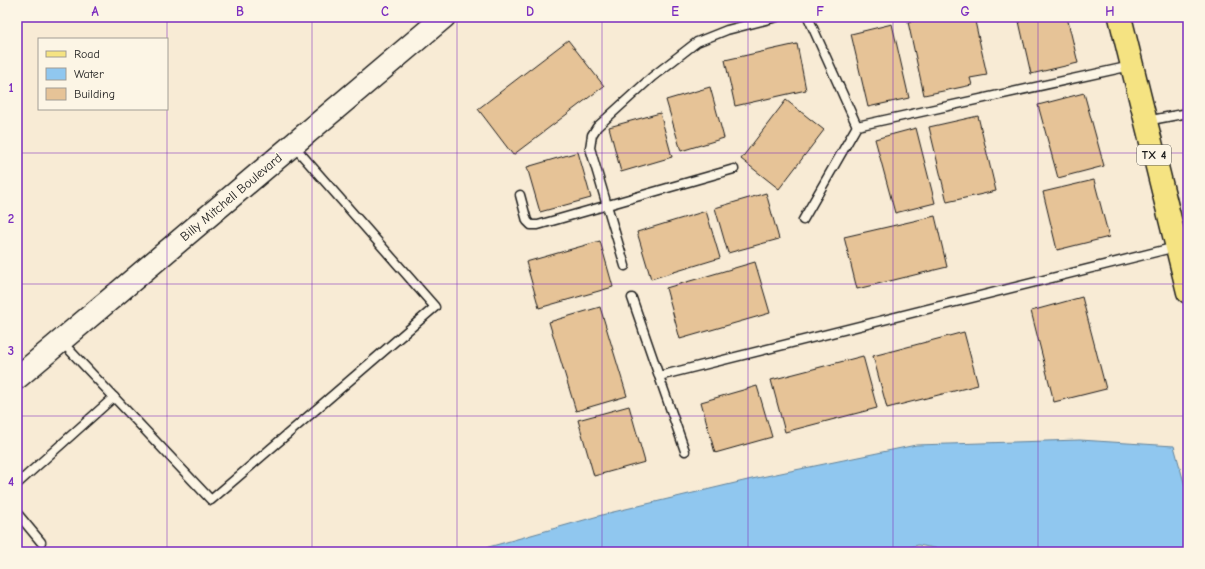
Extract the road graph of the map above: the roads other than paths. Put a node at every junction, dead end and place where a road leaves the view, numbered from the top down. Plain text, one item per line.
1 (444, 17) edge
2 (777, 17) edge
3 (808, 17) edge
4 (1120, 17) edge
5 (1132, 66) junction
6 (1188, 113) edge
7 (1146, 121) junction
8 (857, 126) junction
9 (293, 145) junction
10 (734, 169) dead end
11 (520, 195) dead end
12 (608, 205) junction
13 (803, 220) dead end
14 (1176, 246) junction
15 (626, 266) dead end
16 (1188, 292) edge
17 (632, 298) dead end
18 (61, 341) junction
19 (659, 376) junction
20 (17, 378) edge
21 (114, 397) junction
22 (685, 451) dead end
23 (17, 484) edge
24 (17, 513) edge
25 (41, 542) dead end

1 - 9 main road, Billy Mitchell Boulevard
2 - 12 lane
3 - 8 lane
4 - 5 main road, TX 4
5 - 7 main road, TX 4
5 - 8 lane
6 - 7 lane
7 - 14 main road, TX 4
8 - 13 lane
9 - 18 main road, Billy Mitchell Boulevard
9 - 21 lane
10 - 12 lane
11 - 12 lane
12 - 15 lane
14 - 16 main road, TX 4
14 - 19 lane
17 - 19 lane
18 - 20 main road, Billy Mitchell Boulevard
18 - 21 lane
19 - 22 lane
21 - 23 lane
24 - 25 lane

